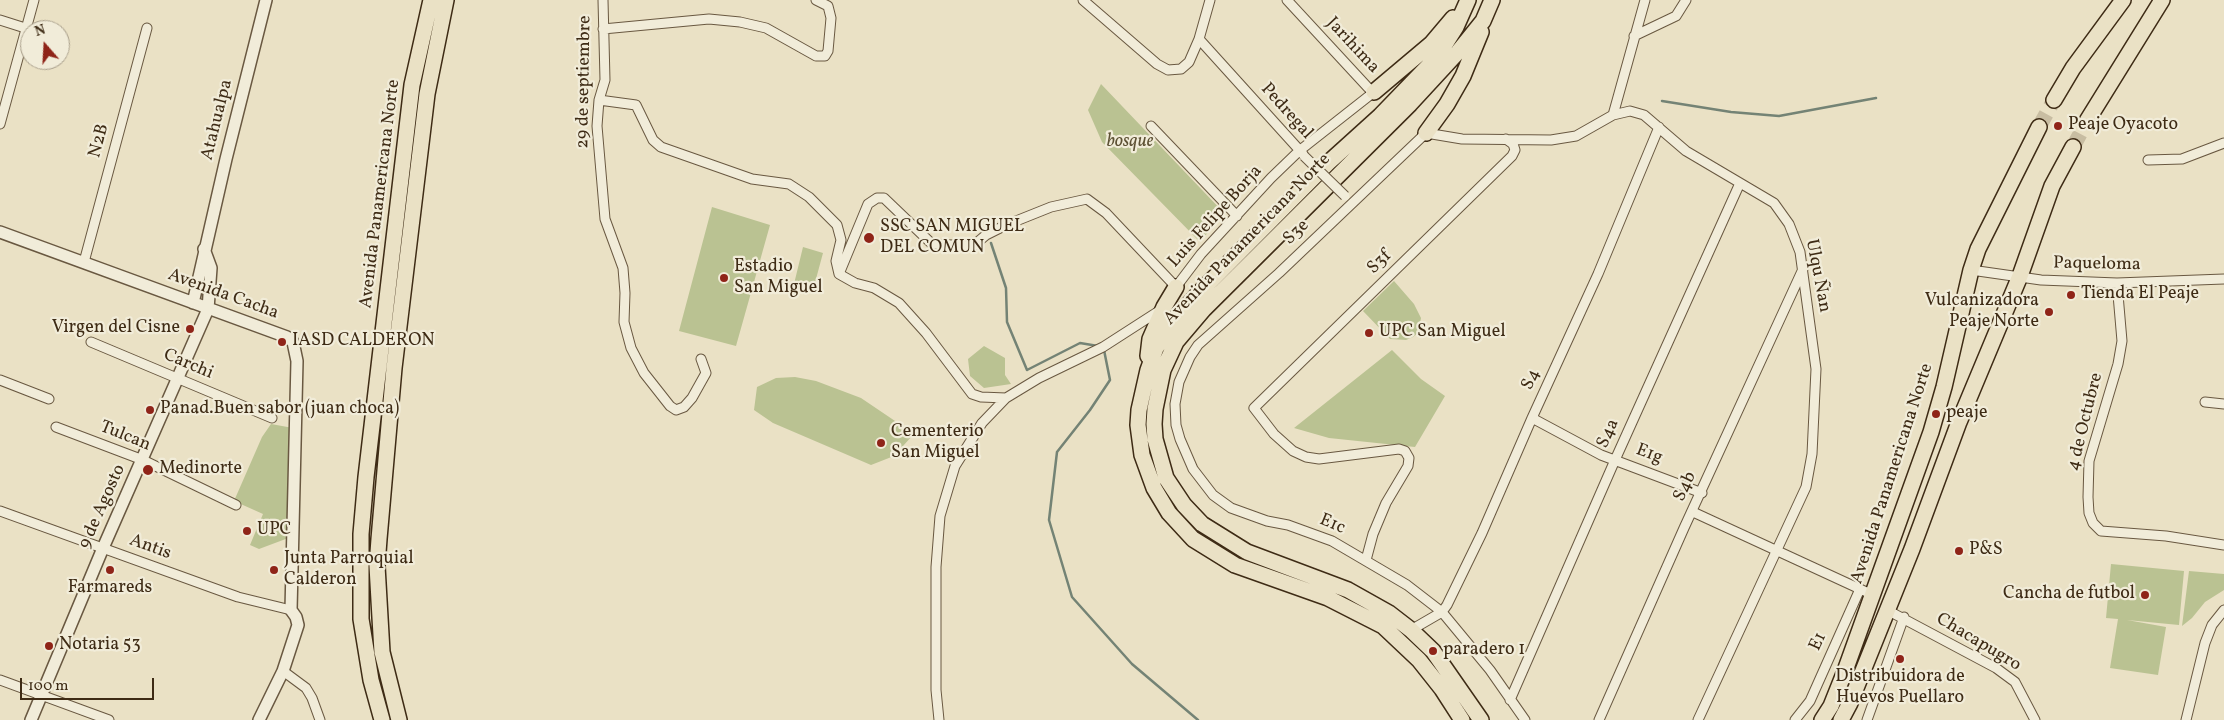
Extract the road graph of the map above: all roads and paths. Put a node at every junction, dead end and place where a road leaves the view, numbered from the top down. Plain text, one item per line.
1 (34, 0) edge
2 (266, 0) edge
3 (431, 0) edge
4 (446, 0) edge
5 (603, 0) edge
6 (816, 0) edge
7 (1082, 0) edge
8 (1210, 0) edge
9 (1287, 0) edge
10 (1492, 0) edge
11 (1645, 0) edge
12 (1686, 0) edge
13 (2123, 0) edge
14 (2162, 0) edge
15 (1466, 3) edge
16 (0, 20) edge
17 (1483, 21) junction
18 (20, 26) edge
19 (147, 28) dead end
20 (604, 29) junction
21 (1634, 36) junction
22 (1199, 39) junction
23 (1374, 92) junction
24 (598, 100) junction
25 (2054, 100) tunnel mouth
26 (1613, 115) junction
27 (2087, 121) tunnel mouth
28 (0, 124) edge
29 (1151, 126) dead end
30 (1660, 127) junction
31 (2039, 127) tunnel mouth
32 (1426, 133) junction
33 (1506, 139) junction
34 (2224, 143) edge
35 (2073, 147) tunnel mouth
36 (1302, 153) junction
37 (2148, 160) dead end
38 (1740, 182) junction
39 (1348, 200) junction
40 (1237, 216) junction
41 (0, 232) edge
42 (204, 249) junction
43 (84, 262) junction
44 (1803, 269) junction
45 (1971, 270) junction
46 (839, 274) junction
47 (2020, 276) junction
48 (2224, 278) edge
49 (2118, 283) junction
50 (1176, 287) junction
51 (193, 303) junction
52 (1164, 307) junction
53 (208, 309) junction
54 (91, 342) dead end
55 (1190, 357) joint
56 (701, 358) dead end
57 (1148, 370) junction
58 (178, 379) junction
59 (0, 380) edge
60 (1006, 398) junction
61 (49, 399) dead end
62 (2205, 402) dead end
63 (2224, 404) edge
64 (272, 418) dead end
65 (1532, 418) junction
66 (56, 427) dead end
67 (142, 460) junction
68 (1615, 460) junction
69 (1702, 493) junction
70 (236, 504) dead end
71 (0, 511) edge
72 (1693, 512) junction
73 (2224, 545) edge
74 (103, 548) junction
75 (1778, 550) junction
76 (1366, 560) junction
77 (1867, 592) junction
78 (291, 610) junction
79 (1887, 610) junction
80 (2224, 610) edge
81 (1442, 612) junction
82 (1904, 617) junction
83 (1411, 630) junction
84 (283, 672) junction
85 (0, 680) edge
86 (42, 695) junction
87 (1510, 700) junction
88 (32, 720) edge
89 (109, 720) edge
90 (259, 720) edge
91 (320, 720) edge
92 (382, 720) edge
93 (399, 720) edge
94 (940, 720) edge
95 (1462, 720) edge
96 (1481, 720) edge
97 (1525, 720) edge
98 (1600, 720) edge
99 (1698, 720) edge
100 (1795, 720) edge
101 (1822, 720) edge
102 (1841, 720) edge
103 (1867, 720) edge
104 (2035, 720) edge
105 (2186, 720) edge

1 - 28 street
2 - 42 street, Atahualpa
3 - 92 highway, Avenida Panamericana Norte
4 - 93 highway, Avenida Panamericana Norte
5 - 20 street, 29 de septiembre
6 - 20 street
7 - 22 street
8 - 22 street
9 - 23 street, Jarihima
10 - 17 highway, Avenida Panamericana Norte
11 - 21 street
12 - 21 street
13 - 25 highway
14 - 27 highway
15 - 23 highway
15 - 57 highway, Avenida Panamericana Norte
16 - 18 street
17 - 32 highway
17 - 83 highway, Avenida Panamericana Norte
19 - 43 street, N2B
20 - 24 street, 29 de septiembre
21 - 26 street
22 - 36 street, Pedregal
23 - 36 street, Luis Felipe Borja
24 - 46 street
24 - 56 street, 29 de septiembre
26 - 30 street, Ulqu Ñan
26 - 33 street, Ulqu Ñan
29 - 40 street
30 - 38 street, Ulqu Ñan
30 - 65 street, S4
31 - 45 highway, Avenida Panamericana Norte
32 - 33 street, Ulqu Ñan
32 - 39 street, S3e
33 - 76 street, S3f
34 - 37 street
35 - 47 highway
36 - 39 street, Pedregal, bridge
36 - 40 street, Luis Felipe Borja
38 - 44 street, Ulqu Ñan
38 - 68 street, S4a
39 - 55 street, S3e
40 - 50 street, Luis Felipe Borja
41 - 43 street, Avenida Cacha
42 - 51 street, Atahualpa
42 - 53 street, Atahualpa
43 - 51 street, Avenida Cacha
44 - 69 street, S4b
44 - 75 street, Ulqu Ñan
45 - 47 street, Paqueloma
45 - 77 highway, Avenida Panamericana Norte
46 - 50 street, Luis Felipe Borja
46 - 60 street
47 - 49 street, Paqueloma
47 - 79 highway
48 - 49 street, Paqueloma
49 - 73 street, 4 de Octubre
50 - 52 highway
51 - 53 street, Avenida Cacha
52 - 57 highway
52 - 60 street
53 - 58 street, 9 de Agosto
53 - 78 street, Avenida Cacha
54 - 58 street, Carchi
55 - 76 street, E1c
57 - 95 highway, Avenida Panamericana Norte
58 - 64 street, Carchi
58 - 67 street, 9 de Agosto
59 - 61 street
60 - 94 street
62 - 63 street
65 - 68 street, E1g
65 - 81 street, S4
66 - 67 street, Tulcan
67 - 70 street, Tulcan
67 - 74 street, 9 de Agosto
68 - 69 street, E1g
68 - 87 street, S4a
69 - 72 street, S4b
71 - 74 street, Antis
72 - 75 street
72 - 98 street, S4b
74 - 78 street, Antis
74 - 86 street, 9 de Agosto
75 - 77 street
75 - 99 street, Ulqu Ñan
76 - 81 street, E1c
77 - 100 street, E1
77 - 101 highway, Avenida Panamericana Norte
78 - 84 street, Avenida Cacha
79 - 82 street, Chacapugro
79 - 102 highway
80 - 105 street
81 - 83 street
81 - 87 street, E1c
82 - 103 street
82 - 104 street, Chacapugro
83 - 96 highway, Avenida Panamericana Norte
84 - 90 street, Avenida Cacha
84 - 91 street
85 - 86 street
86 - 88 street, 9 de Agosto
86 - 89 street
87 - 97 street, E1c

